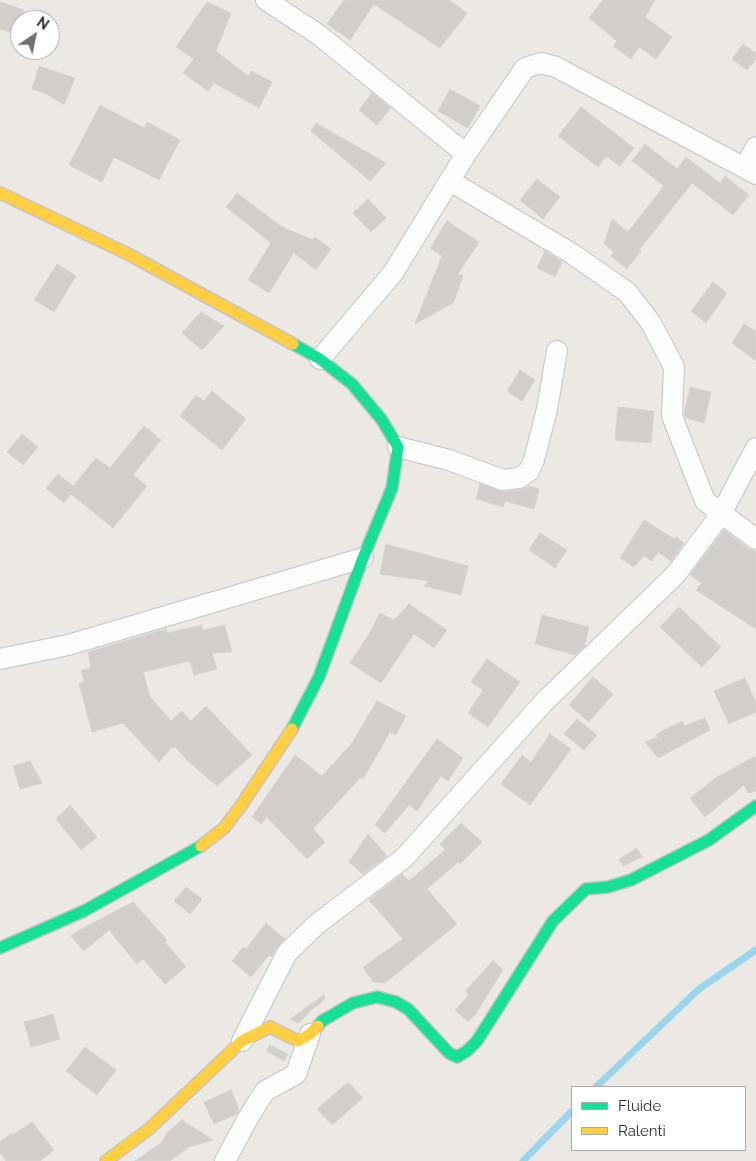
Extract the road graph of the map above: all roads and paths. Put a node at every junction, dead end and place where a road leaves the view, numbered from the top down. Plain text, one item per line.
1 (266, 0) edge
2 (756, 147) edge
3 (466, 154) junction
4 (751, 171) edge
5 (450, 181) junction
6 (0, 193) edge
7 (557, 350) dead end
8 (320, 359) junction
9 (398, 447) junction
10 (756, 448) edge
11 (721, 514) junction
12 (756, 539) edge
13 (363, 558) junction
14 (0, 659) edge
15 (756, 806) edge
16 (0, 948) edge
17 (310, 1034) junction
18 (242, 1041) junction
19 (106, 1161) edge
20 (225, 1161) edge

1 - 3 street
2 - 4 street
3 - 4 street
3 - 5 street
5 - 8 street
5 - 11 street
6 - 8 street
7 - 9 street
8 - 9 street
9 - 13 street
10 - 11 street
11 - 12 street
11 - 18 street
13 - 14 street
13 - 16 street
15 - 17 street
17 - 18 street
17 - 20 street
18 - 19 street

